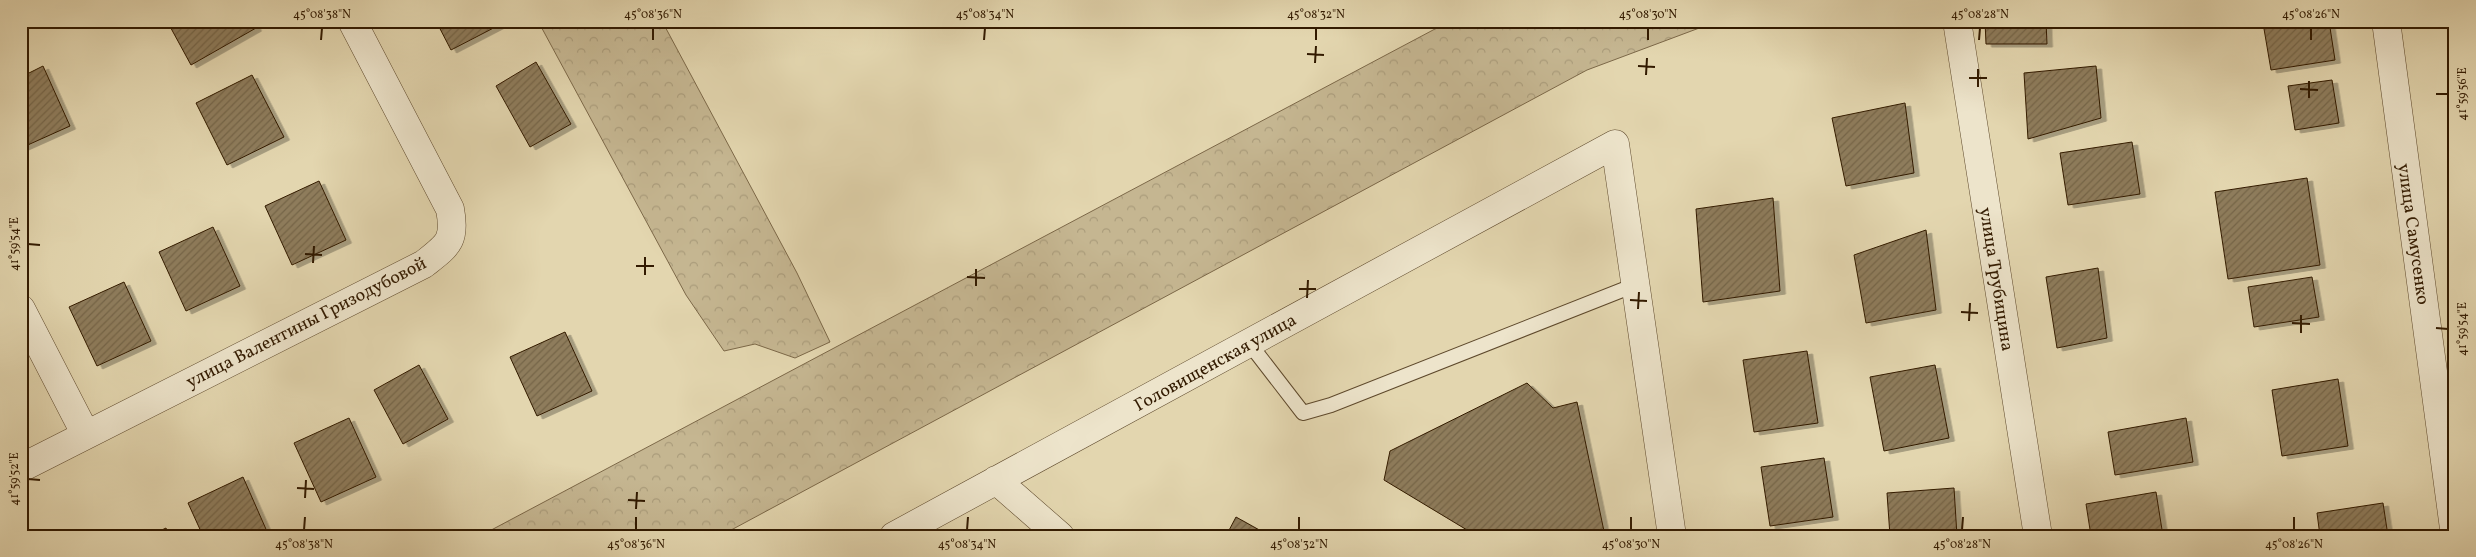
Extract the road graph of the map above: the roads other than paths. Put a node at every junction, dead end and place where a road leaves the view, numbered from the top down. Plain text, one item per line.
1 (352, 21) edge
2 (1957, 21) edge
3 (2386, 21) edge
4 (1635, 285) junction
5 (21, 309) edge
6 (1250, 343) junction
7 (86, 435) junction
8 (21, 468) edge
9 (996, 480) junction
10 (894, 536) edge
11 (1060, 536) edge
12 (1672, 536) edge
13 (2038, 536) edge
14 (2455, 536) edge

1 - 7 street, улица Валентины Гризодубовой
2 - 13 street, улица Трубицина
3 - 14 street, улица Самусенко
4 - 6 lane
4 - 6 street, Головищенская улица
4 - 12 street
5 - 7 street
6 - 9 street, Головищенская улица
7 - 8 street, улица Валентины Гризодубовой
9 - 10 street, Головищенская улица
9 - 11 street

